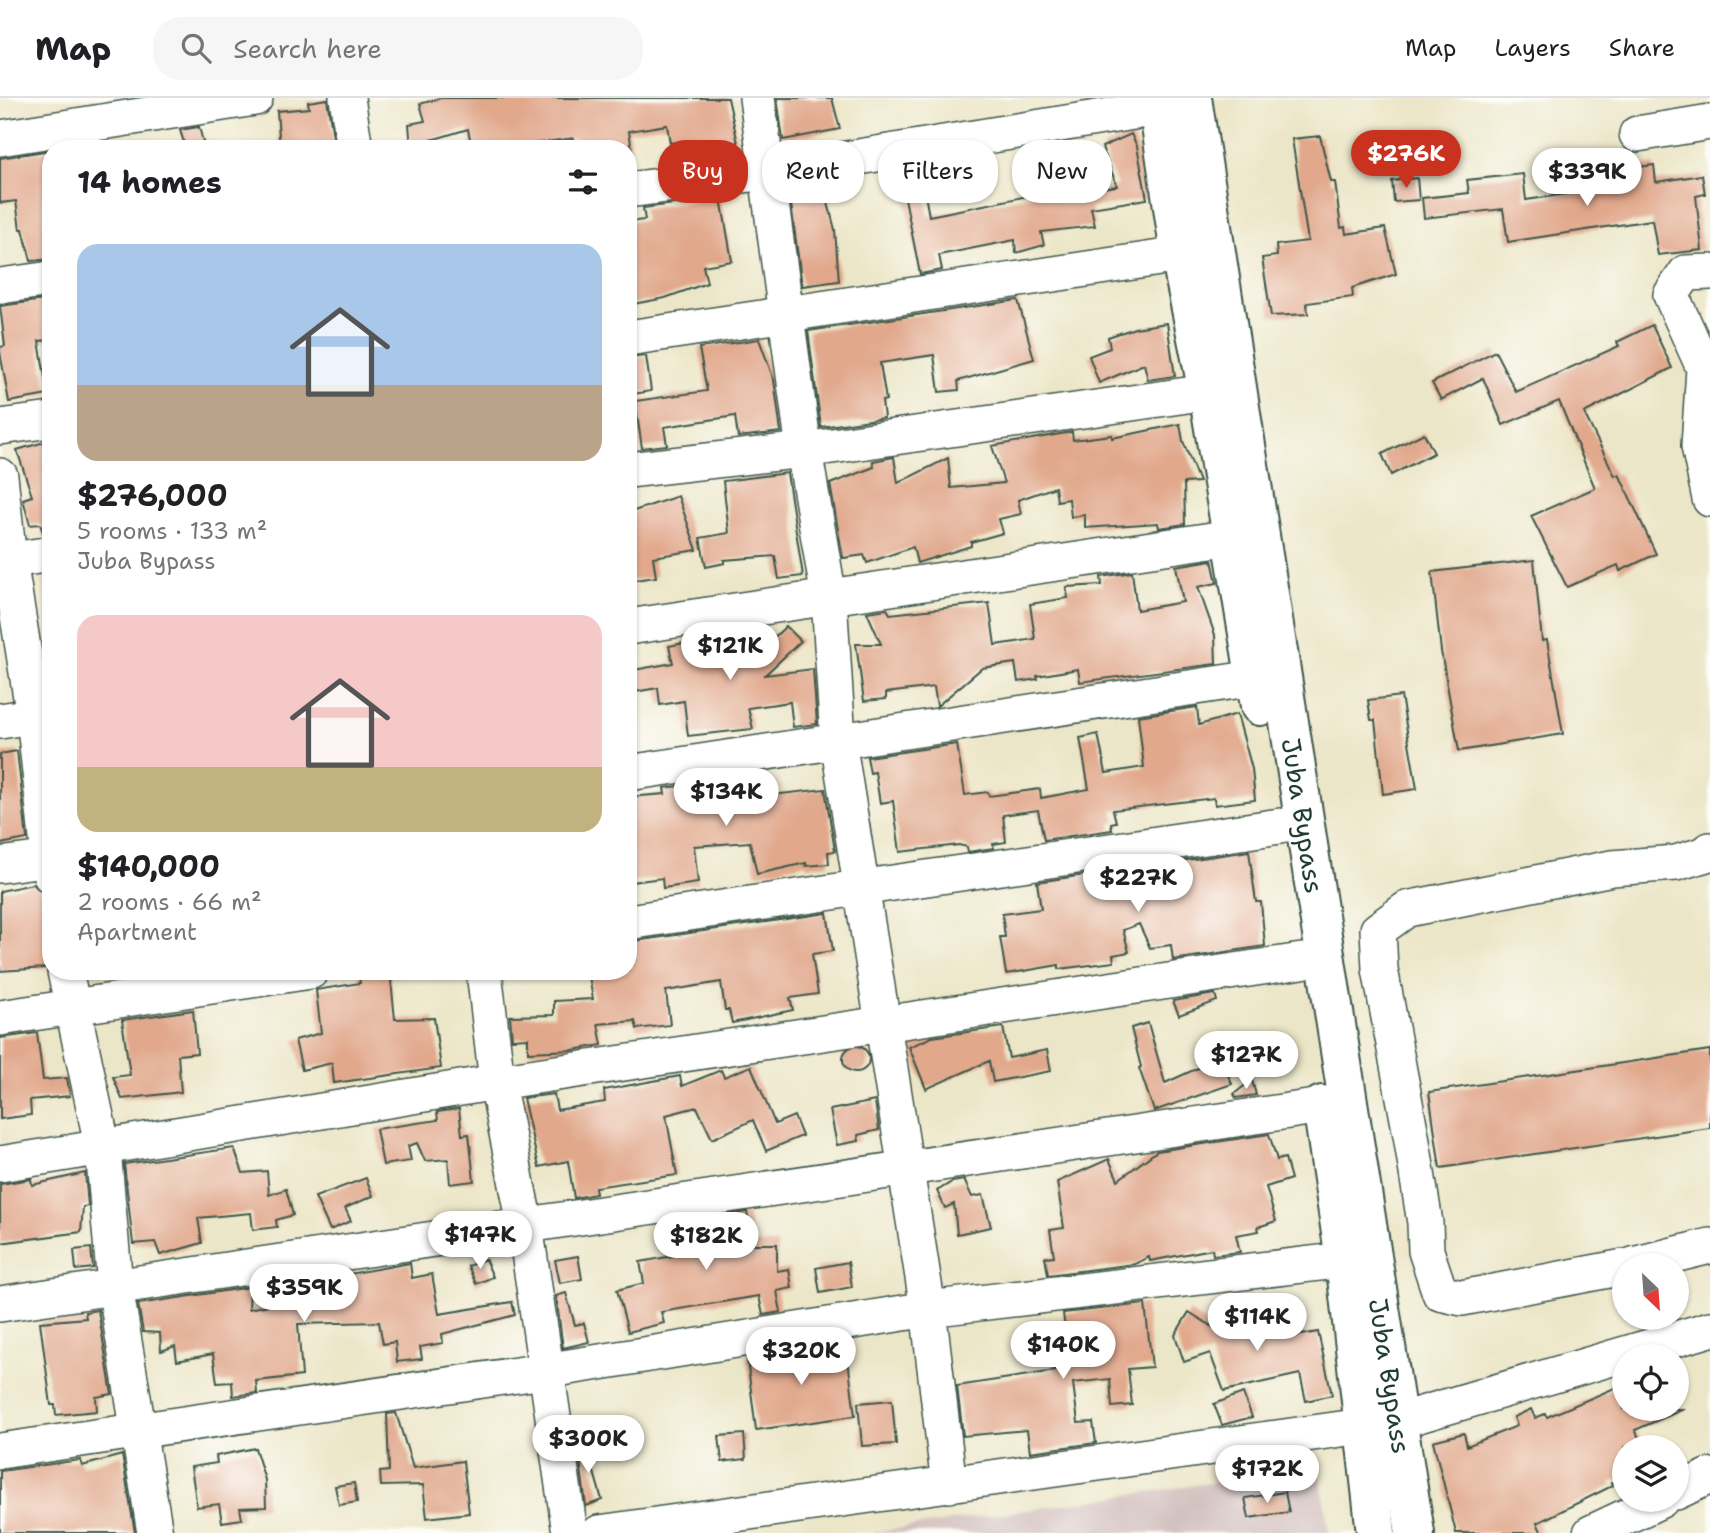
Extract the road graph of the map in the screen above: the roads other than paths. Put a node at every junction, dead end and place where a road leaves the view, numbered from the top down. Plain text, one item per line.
1 (255, 98) edge
2 (347, 98) edge
3 (757, 98) edge
4 (1169, 101) edge
5 (1710, 122) edge
6 (1637, 134) dead end
7 (0, 138) edge
8 (354, 140) edge
9 (763, 140) edge
10 (864, 155) edge
11 (762, 173) edge
12 (637, 189) edge
13 (772, 203) edge
14 (1180, 255) junction
15 (1710, 272) edge
16 (42, 280) edge
17 (0, 286) edge
18 (788, 315) junction
19 (637, 337) edge
20 (1208, 392) junction
21 (42, 421) edge
22 (0, 427) edge
23 (804, 450) junction
24 (637, 469) edge
25 (0, 476) edge
26 (1710, 499) edge
27 (1232, 537) junction
28 (42, 555) edge
29 (4, 561) edge
30 (829, 598) junction
31 (637, 626) edge
32 (1255, 678) junction
33 (42, 714) edge
34 (0, 722) edge
35 (838, 740) junction
36 (637, 773) edge
37 (1280, 826) junction
38 (1710, 850) edge
39 (42, 864) edge
40 (0, 865) edge
41 (861, 885) junction
42 (637, 921) edge
43 (1302, 961) junction
44 (66, 980) edge
45 (252, 980) edge
46 (485, 980) edge
47 (70, 1008) junction
48 (0, 1018) edge
49 (885, 1024) junction
50 (497, 1082) junction
51 (1322, 1106) junction
52 (103, 1149) junction
53 (0, 1164) edge
54 (906, 1169) junction
55 (525, 1225) junction
56 (1710, 1247) edge
57 (1684, 1253) edge
58 (1345, 1260) junction
59 (1612, 1269) edge
60 (116, 1286) junction
61 (0, 1304) edge
62 (928, 1309) junction
63 (1710, 1329) edge
64 (544, 1371) junction
65 (1381, 1423) junction
66 (138, 1428) junction
67 (0, 1451) edge
68 (1710, 1476) edge
69 (949, 1485) junction
70 (1689, 1486) edge
71 (1636, 1512) edge
72 (155, 1533) edge
73 (570, 1533) edge
74 (599, 1533) edge
75 (1376, 1533) edge
76 (1415, 1533) edge
77 (1591, 1533) edge

1 - 7 street
2 - 8 street
3 - 9 street
4 - 10 street
4 - 14 main road, Juba Bypass
4 - 65 main road, Juba Bypass
5 - 6 street
11 - 12 street
13 - 18 street
14 - 18 street
14 - 20 main road, Juba Bypass
15 - 26 street
16 - 17 street
18 - 19 street
18 - 23 street
20 - 23 street
20 - 27 main road, Juba Bypass
21 - 22 street
23 - 24 street
23 - 30 street
25 - 29 street
27 - 30 street
27 - 32 main road, Juba Bypass
28 - 29 street
29 - 33 street
30 - 31 street
30 - 35 street
32 - 35 street
32 - 37 main road, Juba Bypass
33 - 34 street
35 - 36 street
35 - 41 street
37 - 41 street
37 - 43 main road, Juba Bypass
38 - 59 street
39 - 40 street
41 - 42 street
41 - 49 street
43 - 49 street
43 - 51 main road, Juba Bypass
44 - 47 street
45 - 47 street
46 - 50 street
47 - 48 street
47 - 52 street
49 - 50 street
49 - 54 street
50 - 52 street
50 - 55 street
51 - 54 street
51 - 58 main road, Juba Bypass
52 - 53 street
52 - 60 street
54 - 55 street
54 - 62 street
55 - 60 street
55 - 64 street
56 - 57 street
58 - 62 street
58 - 65 main road, Juba Bypass
60 - 61 street
60 - 66 street
62 - 64 street
62 - 69 street
63 - 65 street
64 - 66 street
64 - 73 street
65 - 69 street
65 - 75 main road, Juba Bypass
65 - 76 main road, Juba Bypass
66 - 67 street
66 - 72 street
68 - 70 street
69 - 74 street
71 - 77 street

